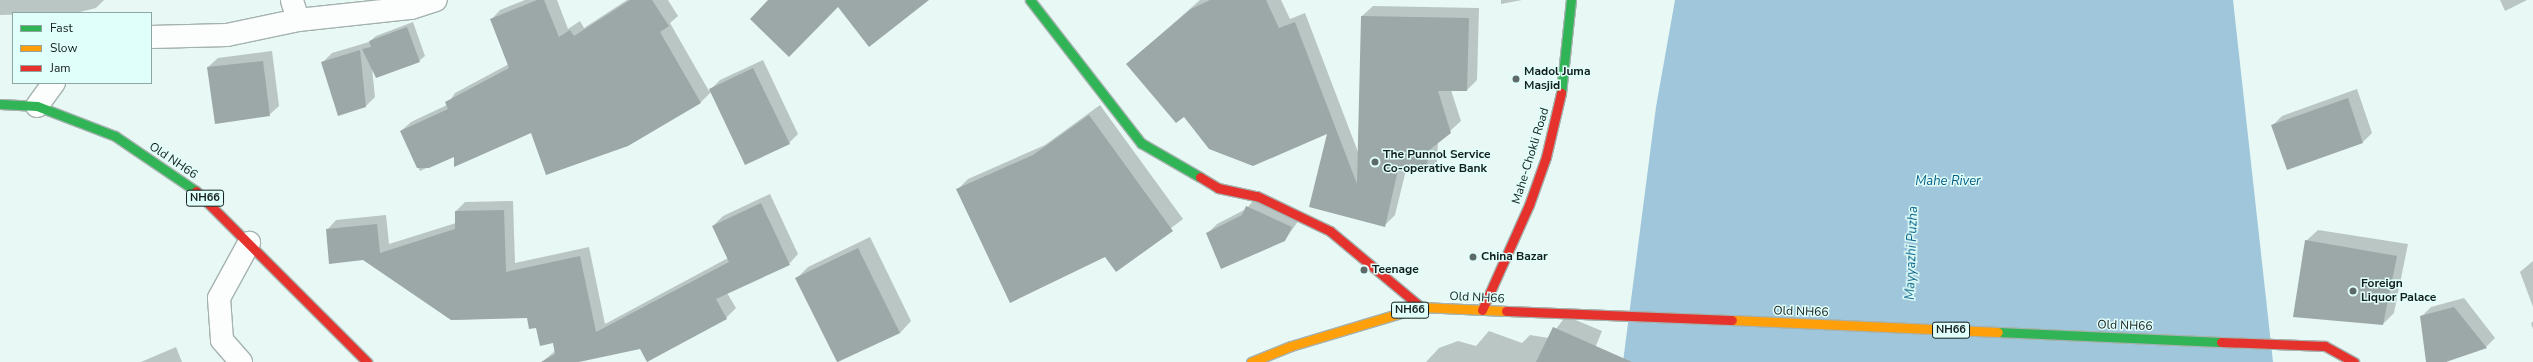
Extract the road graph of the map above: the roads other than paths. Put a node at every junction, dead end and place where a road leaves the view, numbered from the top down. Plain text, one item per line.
1 (436, 0) edge
2 (1030, 0) edge
3 (1571, 0) edge
4 (295, 10) edge
5 (152, 37) edge
6 (53, 84) edge
7 (0, 104) edge
8 (37, 106) junction
9 (249, 243) junction
10 (1421, 307) junction
11 (1482, 310) junction
12 (241, 362) edge
13 (367, 362) edge
14 (1251, 362) edge
15 (2354, 362) edge

1 - 4 street
2 - 10 main road
3 - 11 main road, Mahe-Chokli Road
4 - 5 street
6 - 8 street
7 - 8 main road, Old NH66 / NH66
8 - 9 main road, Old NH66 / NH66
9 - 12 street
9 - 13 main road, Old NH66 / NH66
10 - 11 main road, Old NH66 / NH66
10 - 14 main road, Old NH66 / NH66
11 - 15 main road, Old NH66 / NH66

